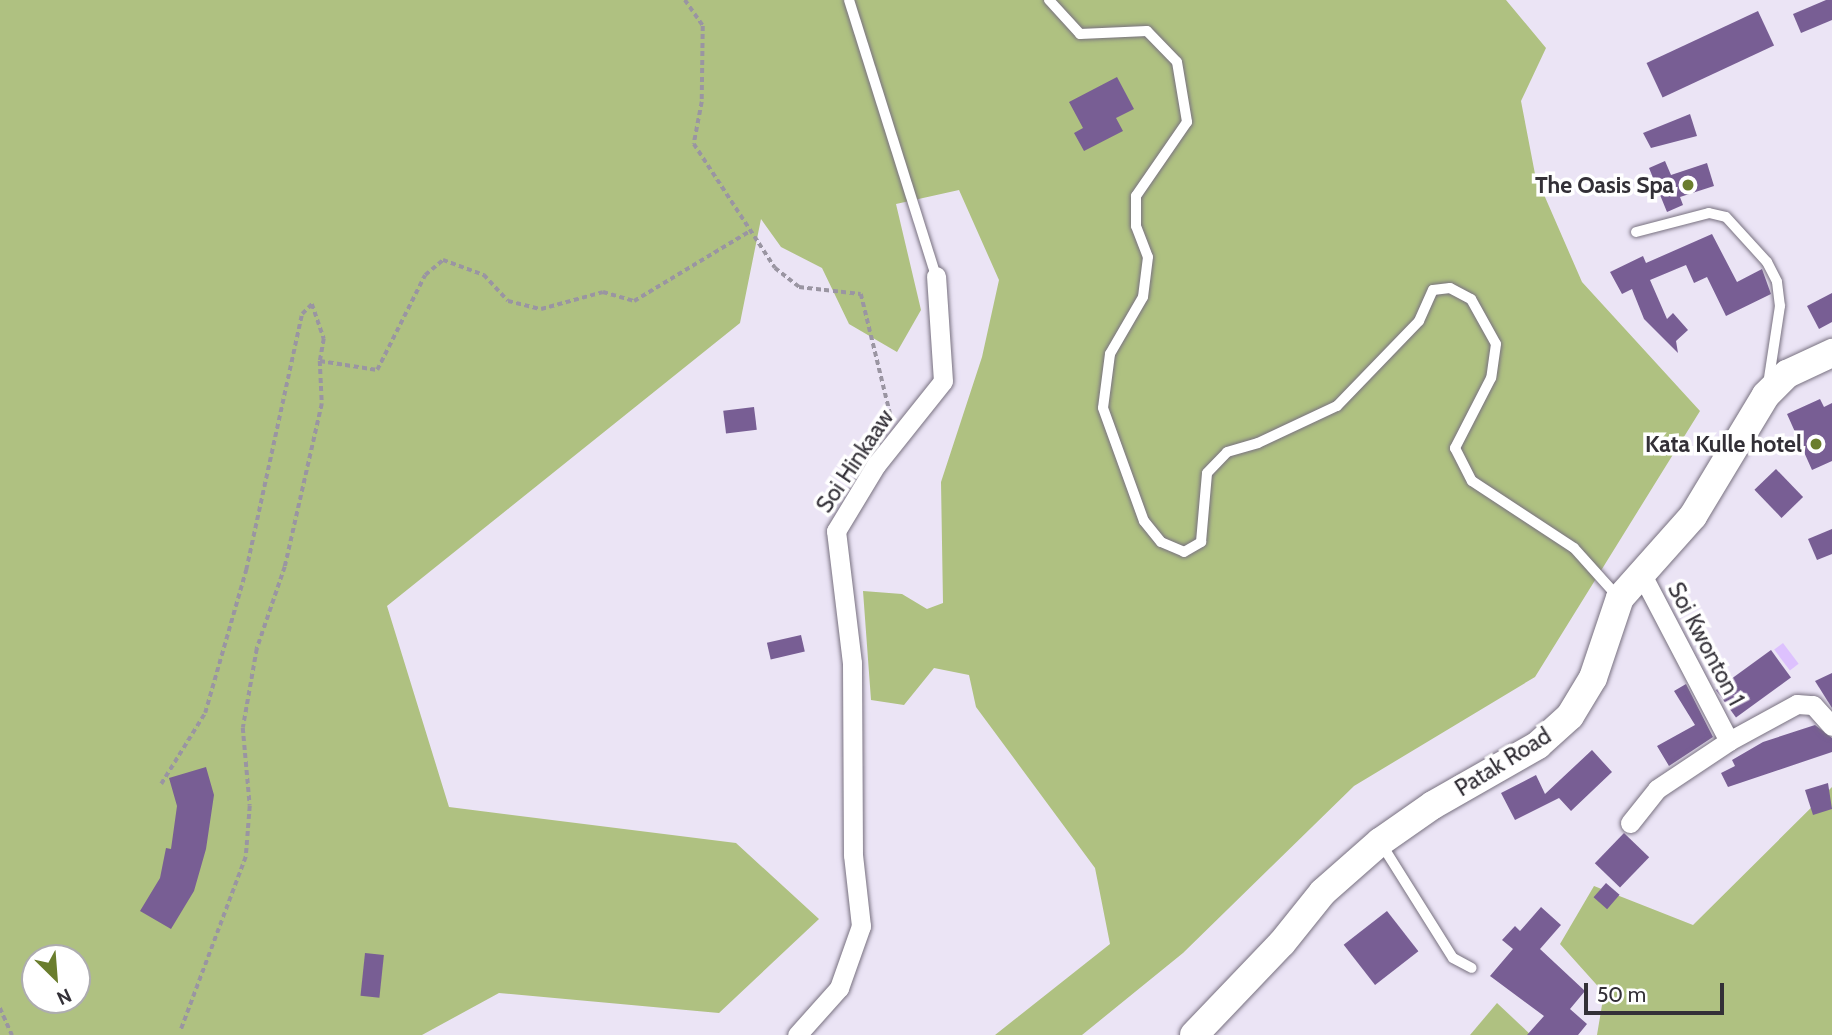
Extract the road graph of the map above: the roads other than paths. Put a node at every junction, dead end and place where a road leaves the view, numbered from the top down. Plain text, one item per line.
1 (849, 0) edge
2 (1049, 0) edge
3 (1636, 232) dead end
4 (936, 276) joint
5 (1832, 353) edge
6 (1766, 395) junction
7 (1640, 571) junction
8 (1620, 598) junction
9 (1832, 726) edge
10 (1729, 741) junction
11 (1630, 823) dead end
12 (1380, 842) junction
13 (1472, 968) dead end
14 (797, 1035) edge
15 (1194, 1035) edge

1 - 4 lane, Soi Hinkaaw
2 - 8 lane
3 - 6 lane
4 - 14 street, Soi Hinkaaw
5 - 6 main road, Patak Road
6 - 7 main road, Patak Road
7 - 8 main road, Patak Road
7 - 10 street, Soi Kwonton 1
8 - 12 main road, Patak Road
9 - 10 street
10 - 11 street
12 - 13 lane
12 - 15 main road, Patak Road

